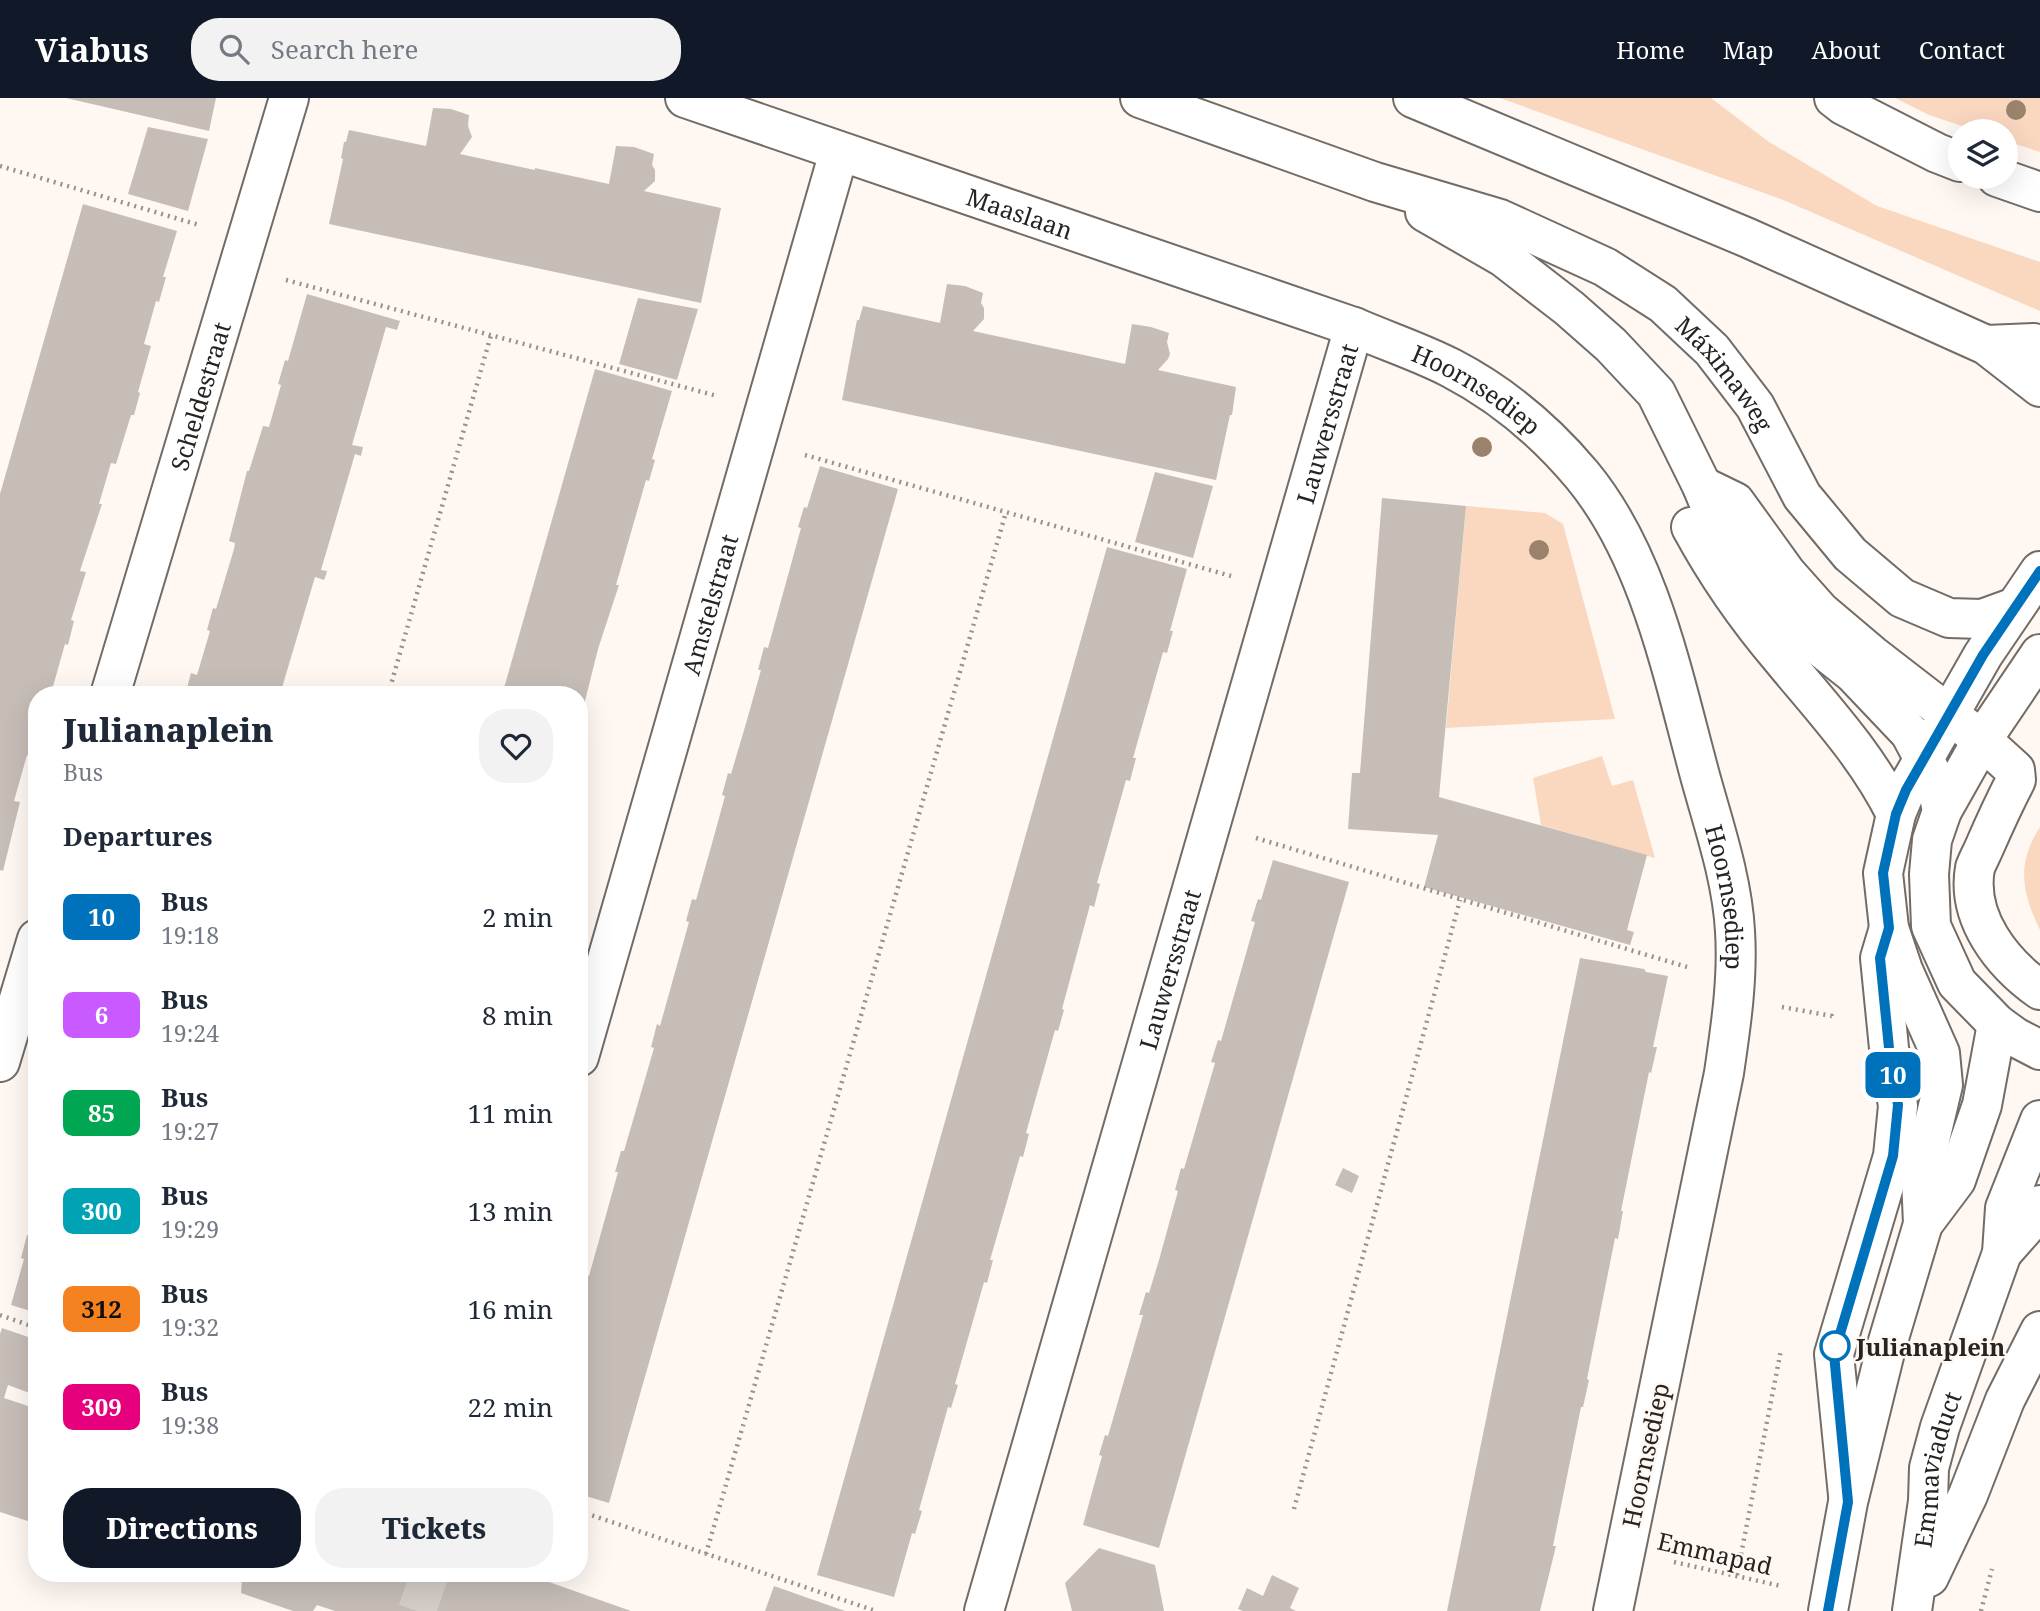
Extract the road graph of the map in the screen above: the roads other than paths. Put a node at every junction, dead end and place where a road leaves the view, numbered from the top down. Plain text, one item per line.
1 (289, 98) edge
2 (685, 98) edge
3 (1140, 98) edge
4 (1413, 98) edge
5 (1834, 98) edge
6 (839, 152) junction
7 (1948, 157) edge
8 (1375, 182) junction
9 (2018, 184) edge
10 (2040, 192) edge
11 (1354, 327) junction
12 (1986, 345) junction
13 (2040, 345) edge
14 (2040, 387) edge
15 (1702, 486) junction
16 (2040, 571) edge
17 (2015, 607) junction
18 (2040, 654) edge
19 (113, 686) edge
20 (1948, 714) junction
21 (1982, 740) junction
22 (1924, 757) junction
23 (1942, 811) junction
24 (1896, 814) junction
25 (1889, 928) junction
26 (28, 969) edge
27 (2040, 990) edge
28 (1997, 1024) junction
29 (588, 1027) edge
30 (2040, 1050) edge
31 (0, 1062) edge
32 (2040, 1120) edge
33 (2040, 1205) edge
34 (1923, 1224) junction
35 (2002, 1253) junction
36 (2040, 1331) edge
37 (1848, 1502) junction
38 (984, 1611) edge
39 (1613, 1611) edge
40 (1828, 1611) edge
41 (1912, 1611) edge

1 - 19 main road, Scheldestraat
2 - 6 main road, Maaslaan
3 - 8 main road, Máximaweg
4 - 12 main road
5 - 7 main road
6 - 11 main road, Maaslaan
6 - 29 main road, Amstelstraat
8 - 15 main road, Máximaweg
8 - 17 main road, Máximaweg
9 - 10 main road
11 - 38 main road, Lauwersstraat
11 - 39 main road, Hoornsediep
12 - 13 main road
12 - 14 main road
15 - 20 main road
15 - 22 main road, Máximaweg
15 - 24 main road
16 - 17 main road
17 - 20 main road
18 - 21 main road
20 - 21 main road
20 - 22 main road
21 - 23 main road
21 - 27 main road
22 - 23 main road, Máximaweg
22 - 24 main road
23 - 28 main road
24 - 25 main road
25 - 34 main road
25 - 37 main road
26 - 31 main road
28 - 30 main road
28 - 34 main road
32 - 35 main road, Emmaviaduct
33 - 35 main road, Emmaviaduct
34 - 37 main road
35 - 41 main road, Emmaviaduct
36 - 41 main road
37 - 40 main road

